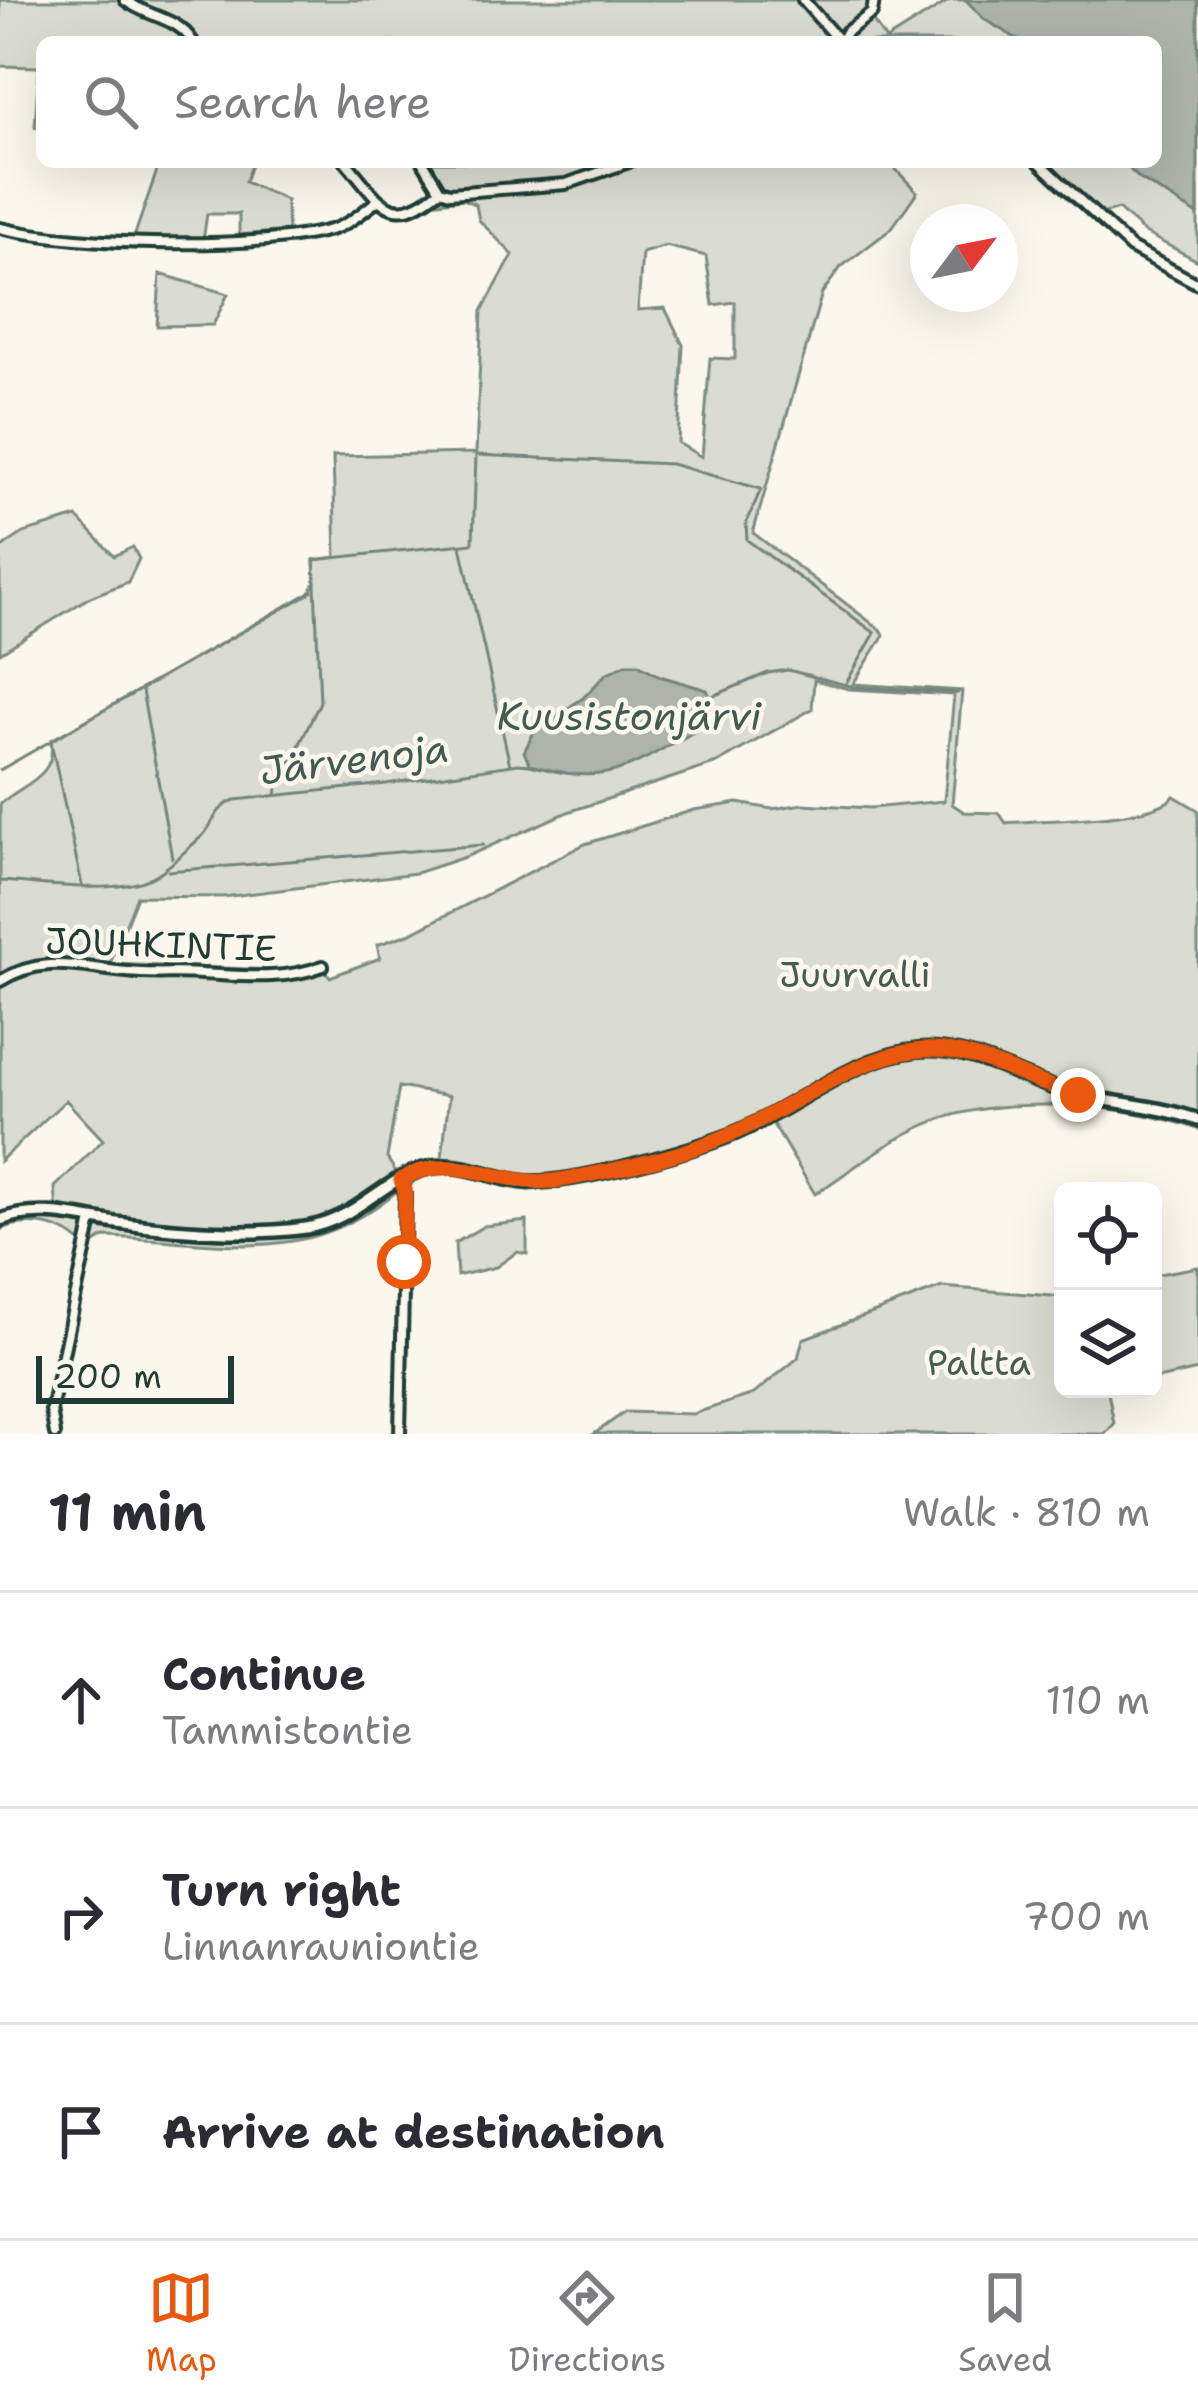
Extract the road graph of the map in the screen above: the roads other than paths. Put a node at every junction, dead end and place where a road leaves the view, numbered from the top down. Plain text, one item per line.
1 (125, 0) edge
2 (802, 0) edge
3 (874, 0) edge
4 (188, 36) edge
5 (835, 36) edge
6 (844, 36) edge
7 (351, 168) edge
8 (427, 168) edge
9 (612, 168) edge
10 (1045, 168) edge
11 (440, 190) junction
12 (377, 201) junction
13 (0, 228) edge
14 (1198, 284) edge
15 (323, 966) dead end
16 (0, 981) edge
17 (1198, 1120) edge
18 (401, 1180) junction
19 (0, 1220) edge
20 (92, 1220) junction
21 (55, 1434) edge
22 (400, 1434) edge

1 - 4 street
2 - 5 street
3 - 6 street
7 - 12 street
8 - 11 street
9 - 11 street
10 - 14 street
11 - 12 street
12 - 13 street
15 - 16 street, JOUHKINTIE
17 - 18 street
18 - 20 street
18 - 22 street
19 - 20 street
20 - 21 street

